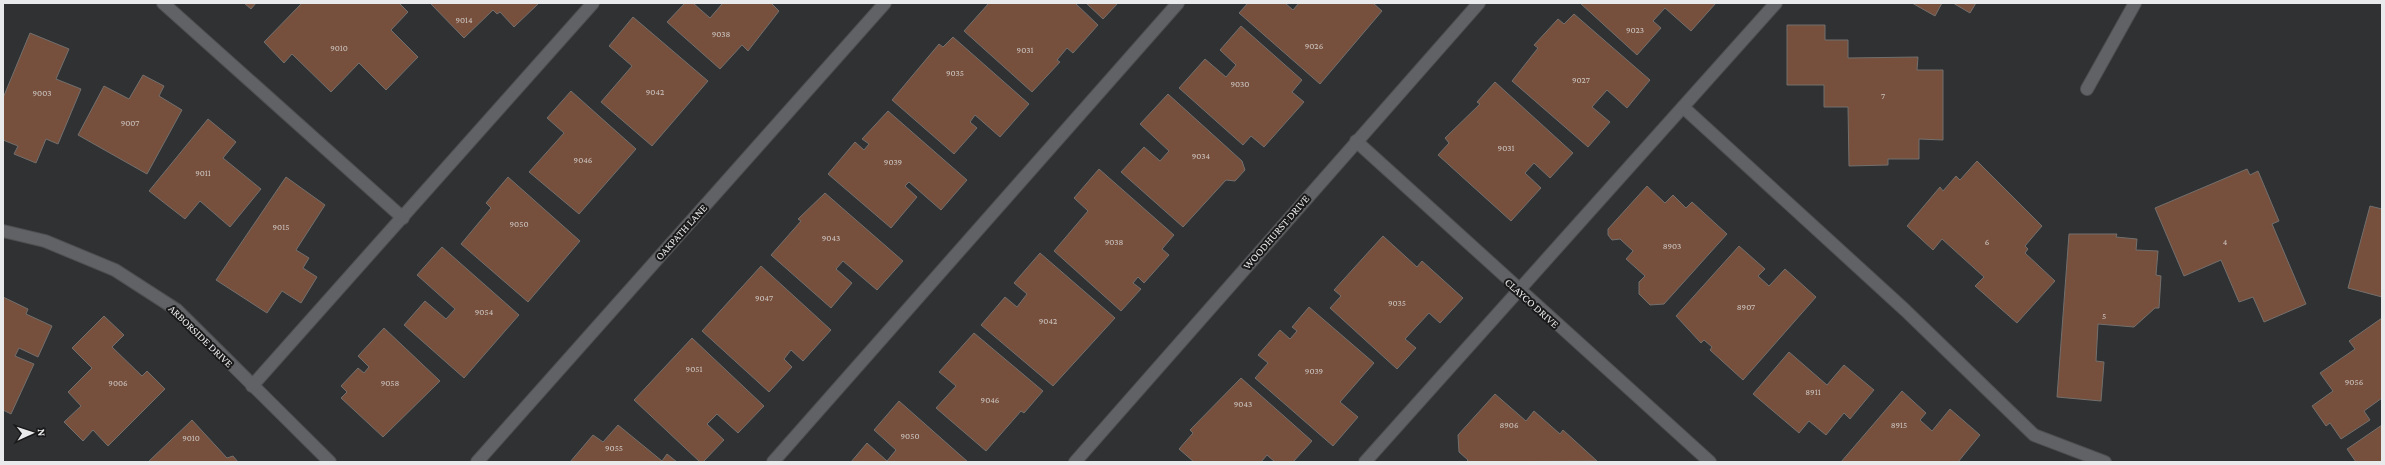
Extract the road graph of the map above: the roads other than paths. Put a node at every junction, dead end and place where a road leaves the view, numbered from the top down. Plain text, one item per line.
1 (163, 3) edge
2 (593, 3) edge
3 (885, 3) edge
4 (1178, 3) edge
5 (1479, 3) edge
6 (1776, 3) edge
7 (2135, 3) edge
8 (2087, 89) dead end
9 (1683, 108) junction
10 (1356, 141) junction
11 (403, 218) junction
12 (3, 231) edge
13 (1518, 290) junction
14 (252, 386) junction
15 (330, 462) edge
16 (477, 462) edge
17 (773, 462) edge
18 (1075, 462) edge
19 (1365, 462) edge
20 (1710, 462) edge
21 (2105, 462) edge

1 - 11 street
2 - 11 street
3 - 16 street, OAKPATH LANE
4 - 17 street
5 - 10 street, WOODHURST DRIVE
6 - 9 street
7 - 8 street
9 - 13 street
9 - 21 street
10 - 13 street, CLAYCO DRIVE
10 - 18 street, WOODHURST DRIVE
11 - 14 street
12 - 14 street, ARBORSIDE DRIVE
13 - 19 street
13 - 20 street, CLAYCO DRIVE
14 - 15 street, ARBORSIDE DRIVE

